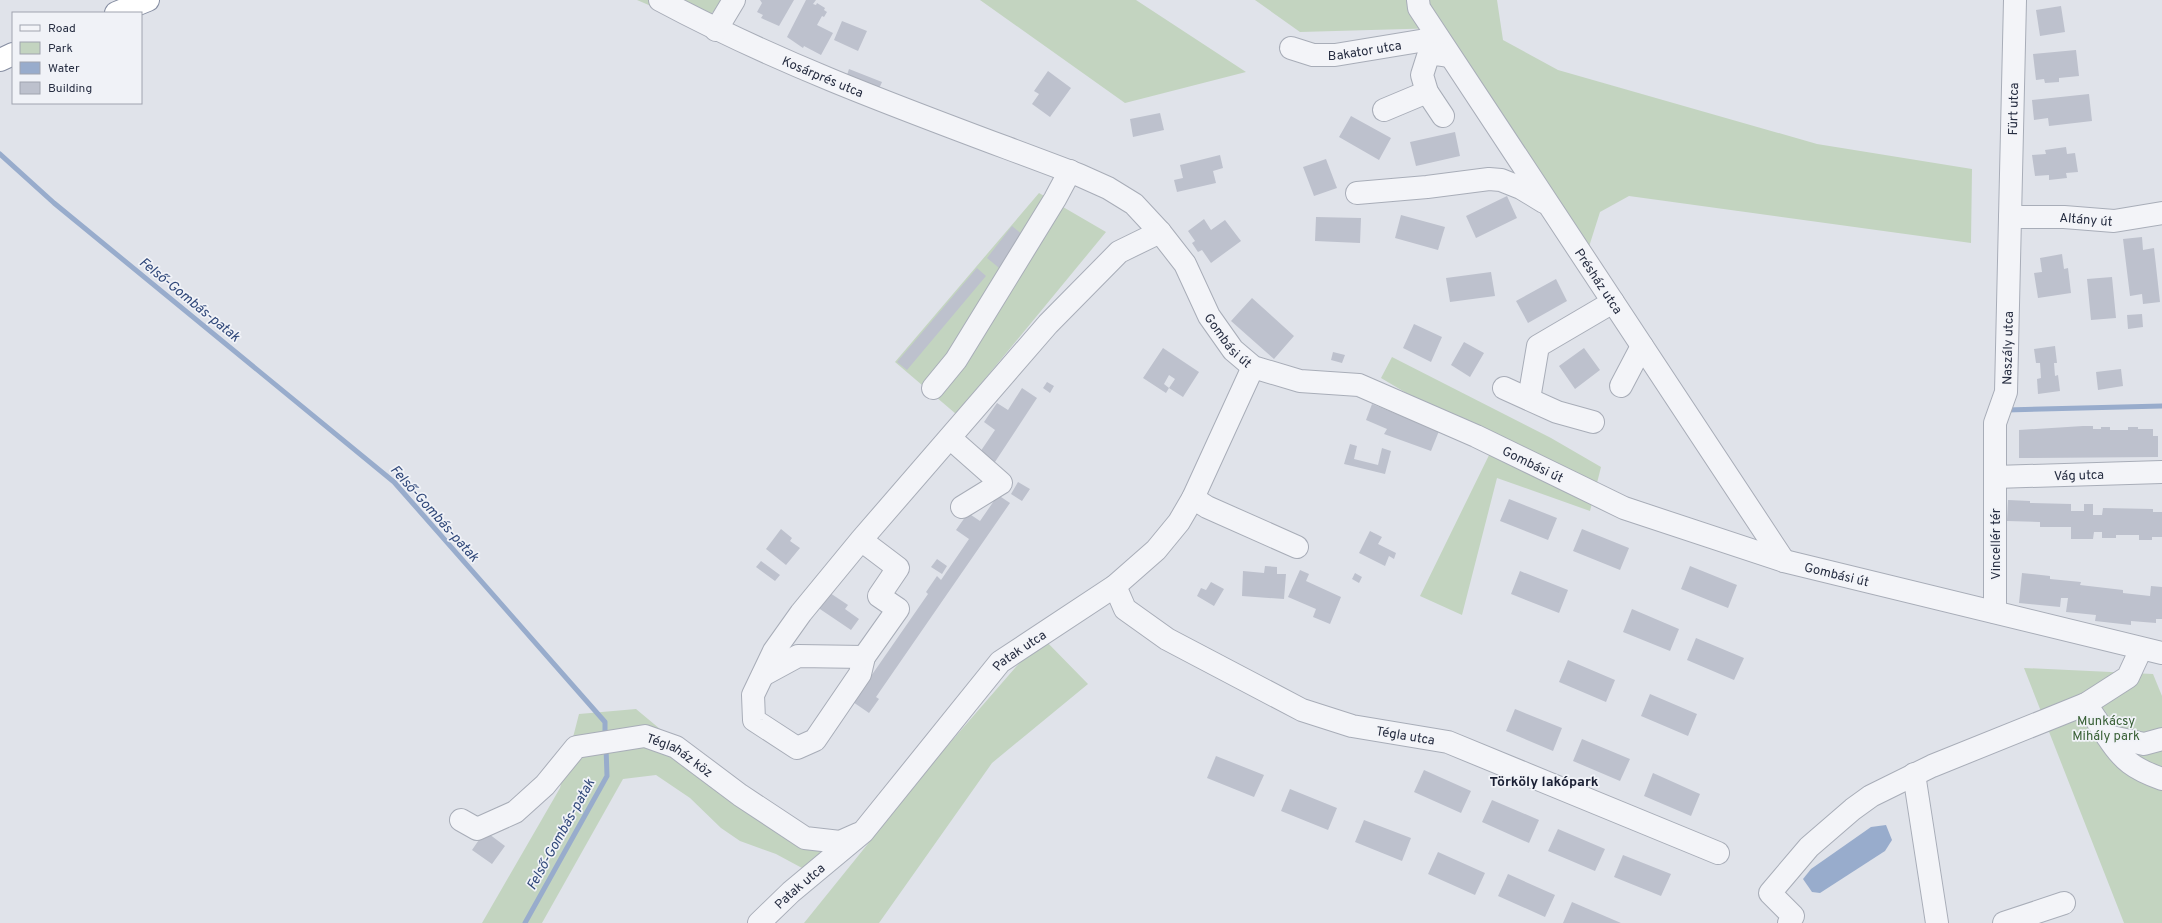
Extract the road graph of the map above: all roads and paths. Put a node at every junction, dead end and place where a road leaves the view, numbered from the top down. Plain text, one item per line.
1 (148, 0) edge
2 (660, 0) edge
3 (734, 0) edge
4 (1418, 0) edge
5 (2015, 0) edge
6 (118, 12) edge
7 (716, 30) junction
8 (1438, 38) junction
9 (1291, 48) dead end
10 (12, 54) edge
11 (1450, 56) junction
12 (0, 60) edge
13 (1427, 92) junction
14 (1384, 110) dead end
15 (1443, 116) dead end
16 (992, 142) joint
17 (1070, 171) junction
18 (1357, 193) dead end
19 (1548, 205) junction
20 (2162, 213) edge
21 (2010, 217) junction
22 (1160, 232) junction
23 (1613, 302) junction
24 (1642, 346) junction
25 (1253, 367) junction
26 (1621, 386) dead end
27 (933, 388) dead end
28 (1504, 388) dead end
29 (1529, 399) junction
30 (1593, 422) dead end
31 (950, 438) junction
32 (2162, 472) edge
33 (1995, 477) junction
34 (1193, 498) junction
35 (962, 507) dead end
36 (861, 540) junction
37 (1297, 547) dead end
38 (1784, 562) junction
39 (1115, 586) junction
40 (1995, 612) junction
41 (2152, 651) edge
42 (864, 657) junction
43 (763, 675) junction
44 (2086, 704) junction
45 (2107, 736) junction
46 (2162, 740) edge
47 (1914, 774) junction
48 (2162, 779) edge
49 (461, 820) dead end
50 (863, 832) junction
51 (1718, 853) dead end
52 (2064, 903) dead end
53 (759, 923) edge
54 (1789, 923) edge
55 (1937, 923) edge
56 (2004, 923) edge

1 - 6 highway
2 - 7 street, Kosárprés utca
3 - 7 street
4 - 8 street, Présház utca
5 - 21 street, Fürt utca
7 - 16 street, Kosárprés utca
8 - 9 street, Bakator utca
8 - 11 street, Présház utca
10 - 12 highway
11 - 13 street
11 - 19 street, Présház utca
13 - 14 street
13 - 15 street
16 - 17 street, Gombási út
17 - 22 street, Gombási út
17 - 27 street
18 - 19 street
19 - 23 street, Présház utca
20 - 21 street, Altány út
21 - 33 street, Naszály utca
22 - 25 street, Gombási út
22 - 31 street
23 - 24 street, Présház utca
23 - 29 street
24 - 26 street
24 - 38 street, Présház utca
25 - 34 street, Patak utca
25 - 38 street, Gombási út
28 - 29 street
29 - 30 street
31 - 35 street
31 - 36 street
32 - 33 street, Vág utca
33 - 40 street, Vincellér tér
34 - 37 street
34 - 39 street, Patak utca
36 - 42 street
36 - 43 street
38 - 40 street, Gombási út
39 - 50 street, Patak utca
39 - 51 street, Tégla utca
40 - 41 street, Gombási út
41 - 44 street
42 - 43 street
42 - 43 street
44 - 45 street
44 - 47 street
45 - 46 street
45 - 48 street
47 - 54 street
47 - 55 street
49 - 50 street, Téglaház köz
50 - 53 street, Patak utca
52 - 56 street

